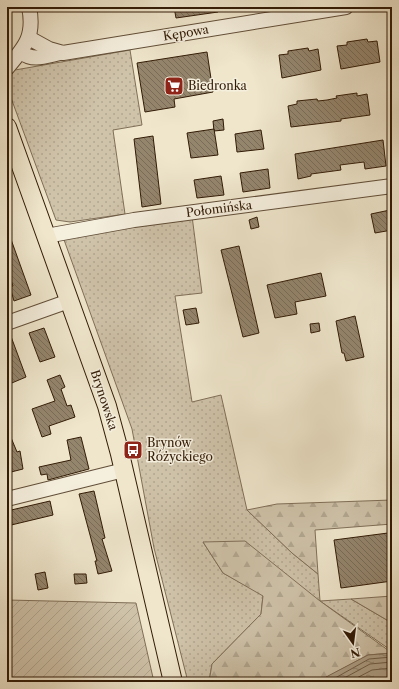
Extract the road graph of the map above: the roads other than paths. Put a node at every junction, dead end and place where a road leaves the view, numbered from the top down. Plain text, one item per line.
1 (28, 7) edge
2 (346, 7) edge
3 (270, 13) edge
4 (29, 38) junction
5 (21, 52) junction
6 (63, 52) junction
7 (7, 60) edge
8 (7, 68) edge
9 (7, 127) edge
10 (12, 160) edge
11 (392, 186) edge
12 (46, 236) junction
13 (69, 301) junction
14 (7, 324) edge
15 (124, 470) junction
16 (7, 499) edge
17 (173, 682) edge

1 - 4 street
2 - 3 street, Kępowa
3 - 6 street, Kępowa
4 - 5 street
4 - 6 street, Kępowa
5 - 6 street
5 - 7 street
5 - 8 street
9 - 10 main road, Brynowska
10 - 12 main road, Brynowska
11 - 12 street, Połomińska
12 - 13 main road, Brynowska
13 - 14 street
13 - 15 main road, Brynowska
15 - 16 street
15 - 17 main road, Brynowska

